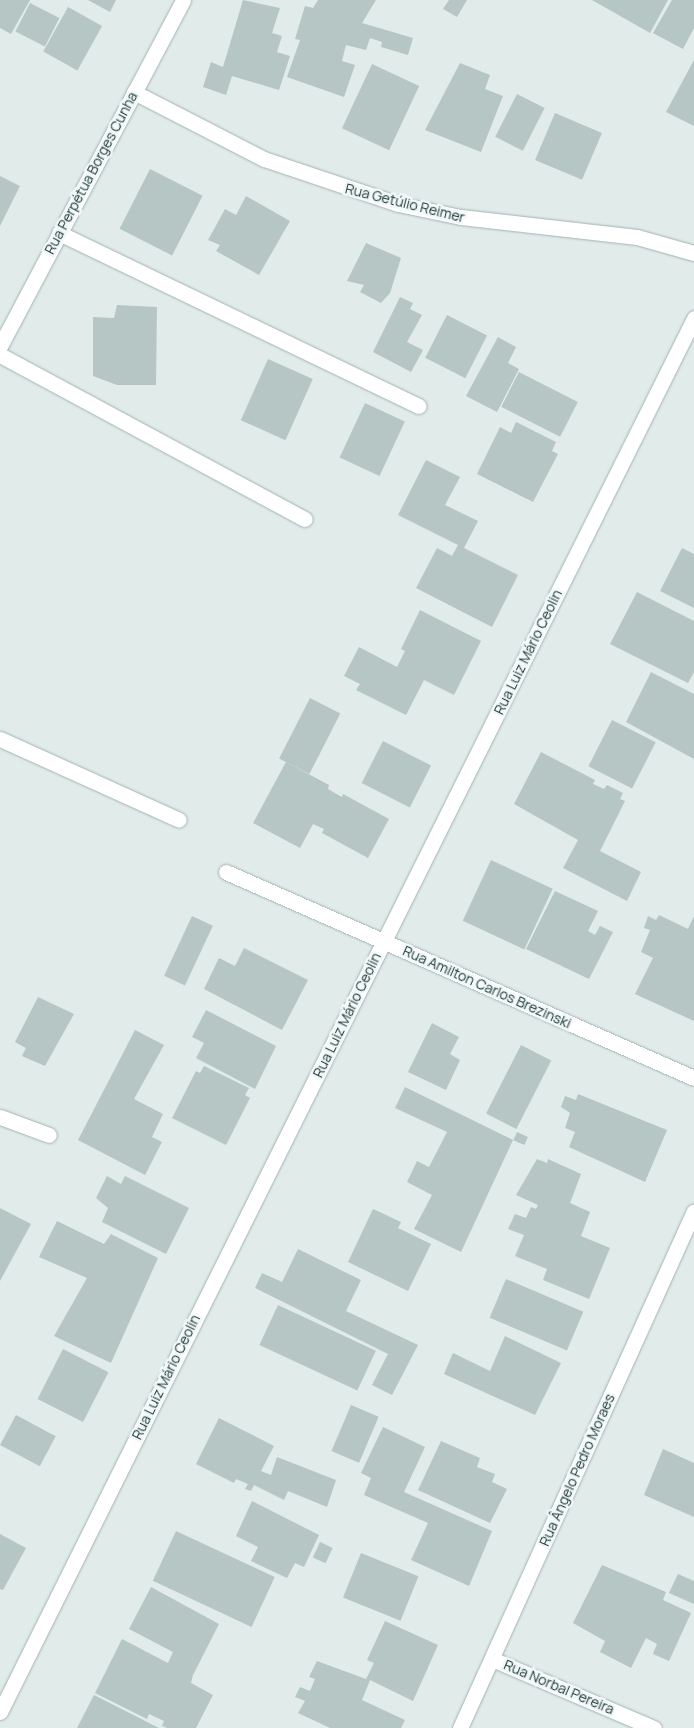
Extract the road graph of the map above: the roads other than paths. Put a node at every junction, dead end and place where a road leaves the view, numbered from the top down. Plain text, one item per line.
1 (183, 0) edge
2 (134, 92) junction
3 (59, 234) junction
4 (694, 252) edge
5 (694, 318) edge
6 (0, 346) edge
7 (0, 355) edge
8 (419, 406) dead end
9 (306, 518) dead end
10 (0, 739) edge
11 (179, 820) dead end
12 (226, 872) dead end
13 (384, 941) junction
14 (694, 1078) edge
15 (0, 1117) edge
16 (49, 1135) dead end
17 (694, 1211) edge
18 (492, 1658) junction
19 (0, 1712) edge
20 (460, 1728) edge
21 (654, 1728) edge

1 - 2 street, Rua Perpétua Borges Cunha
2 - 3 street, Rua Perpétua Borges Cunha
2 - 4 street, Rua Getúlio Reimer
3 - 6 street, Rua Perpétua Borges Cunha
3 - 8 street
5 - 13 street, Rua Luiz Mário Ceolin
7 - 9 street
10 - 11 street
12 - 13 street, Rua Amilton Carlos Brezinski
13 - 14 street, Rua Amilton Carlos Brezinski
13 - 19 street, Rua Luiz Mário Ceolin
15 - 16 street
17 - 18 street, Rua Ângelo Pedro Moraes
18 - 20 street, Rua Ângelo Pedro Moraes
18 - 21 street, Rua Norbal Pereira

